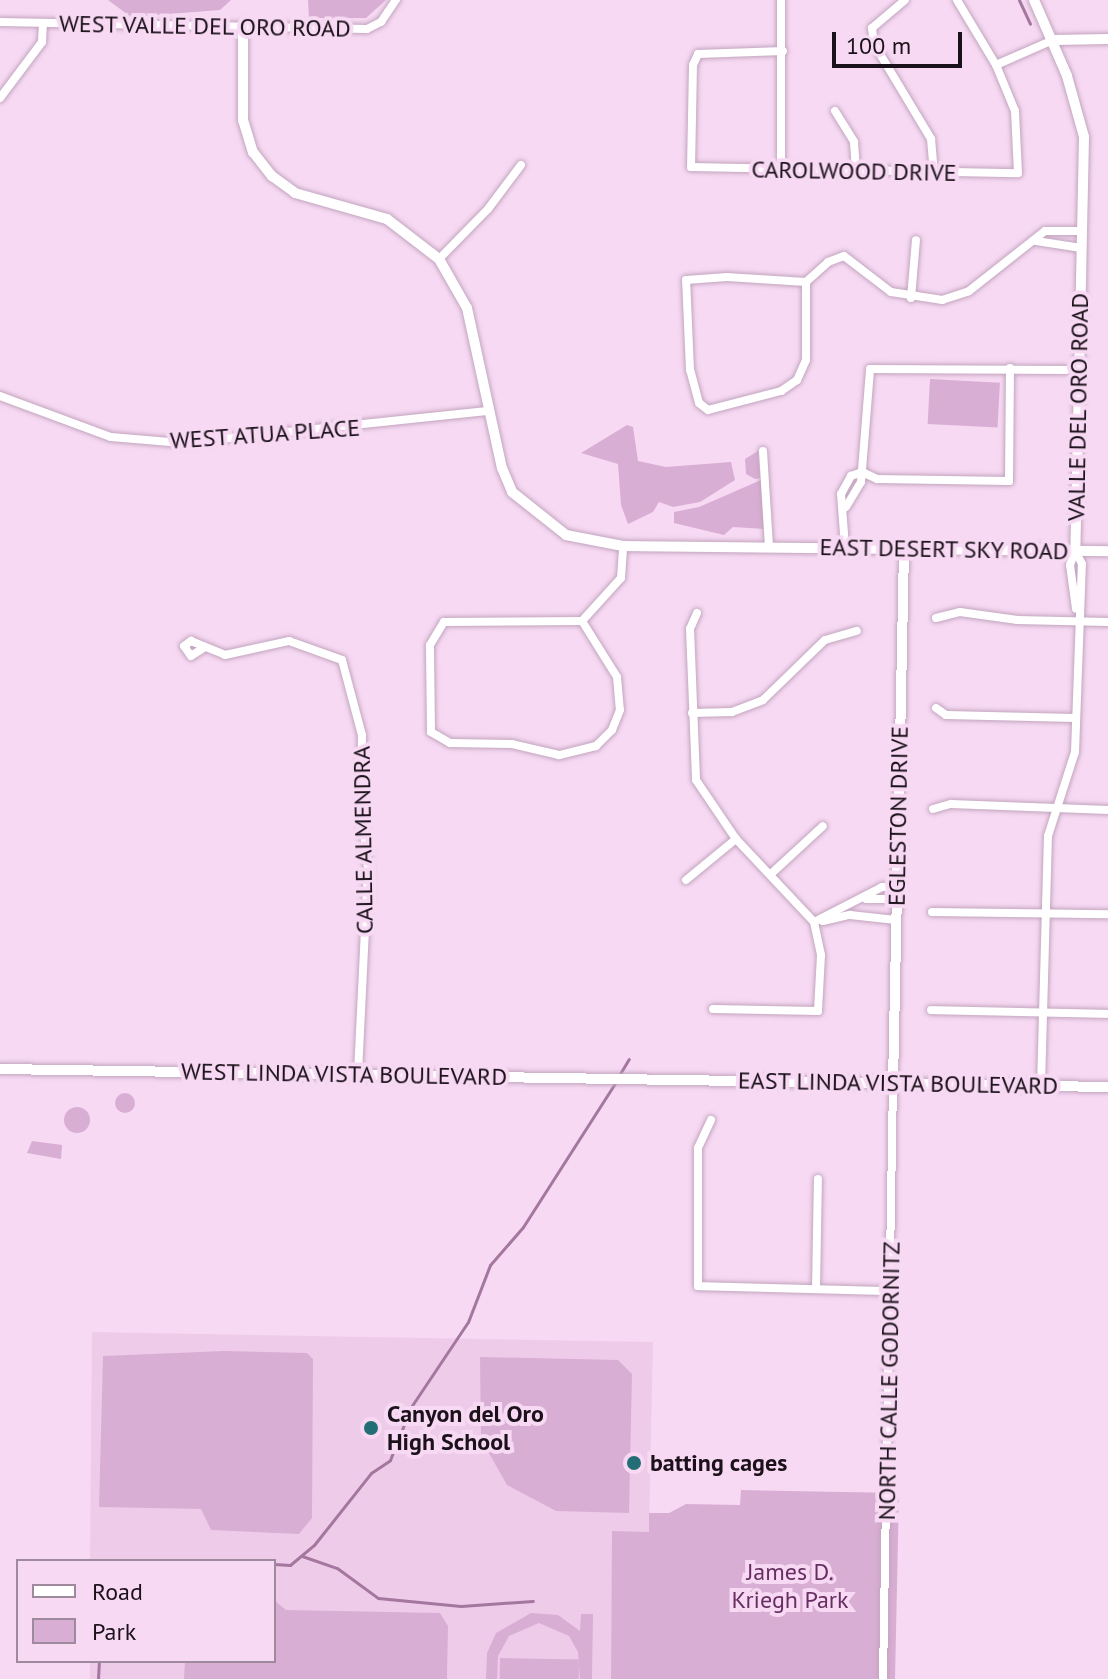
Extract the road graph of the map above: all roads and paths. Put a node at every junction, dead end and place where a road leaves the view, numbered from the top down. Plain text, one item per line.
1 (396, 0) edge
2 (781, 0) edge
3 (905, 0) edge
4 (957, 0) edge
5 (1034, 0) edge
6 (0, 22) edge
7 (43, 23) junction
8 (243, 26) junction
9 (1108, 39) edge
10 (1053, 40) junction
11 (783, 51) junction
12 (996, 65) junction
13 (0, 98) edge
14 (835, 111) dead end
15 (521, 165) dead end
16 (781, 170) junction
17 (856, 170) junction
18 (934, 171) junction
19 (1081, 231) junction
20 (916, 240) dead end
21 (1036, 241) junction
22 (1081, 248) junction
23 (439, 259) junction
24 (806, 282) junction
25 (911, 298) junction
26 (1010, 368) junction
27 (1066, 370) dead end
28 (0, 396) edge
29 (489, 411) junction
30 (763, 451) dead end
31 (862, 472) junction
32 (623, 546) junction
33 (775, 547) junction
34 (845, 547) junction
35 (904, 548) junction
36 (1075, 550) junction
37 (1108, 551) edge
38 (697, 613) dead end
39 (936, 618) dead end
40 (582, 621) junction
41 (1076, 622) junction
42 (1108, 622) edge
43 (857, 631) dead end
44 (202, 649) dead end
45 (936, 708) dead end
46 (692, 713) junction
47 (1075, 718) junction
48 (933, 809) dead end
49 (1055, 810) junction
50 (1108, 810) edge
51 (823, 826) dead end
52 (736, 839) junction
53 (772, 873) junction
54 (686, 880) dead end
55 (897, 886) junction
56 (866, 899) junction
57 (896, 899) junction
58 (932, 912) dead end
59 (1108, 914) edge
60 (1046, 915) junction
61 (873, 917) junction
62 (896, 920) junction
63 (814, 922) junction
64 (713, 1009) dead end
65 (931, 1010) dead end
66 (1043, 1014) junction
67 (1108, 1014) edge
68 (0, 1069) edge
69 (358, 1075) junction
70 (687, 1080) joint
71 (893, 1084) junction
72 (1041, 1086) junction
73 (1108, 1087) edge
74 (711, 1120) dead end
75 (818, 1179) dead end
76 (816, 1289) junction
77 (890, 1291) junction
78 (883, 1679) edge

1 - 8 street, WEST VALLE DEL ORO ROAD
2 - 11 street
3 - 18 street
4 - 12 street
5 - 10 street
6 - 7 street, WEST VALLE DEL ORO ROAD
7 - 8 street, WEST VALLE DEL ORO ROAD
7 - 13 street
8 - 23 street, EAST DESERT SKY ROAD
9 - 10 street
10 - 12 street
10 - 19 street
11 - 16 street
11 - 16 street, CAROLWOOD DRIVE
12 - 18 street, CAROLWOOD DRIVE
14 - 17 street
15 - 23 street
16 - 17 street, CAROLWOOD DRIVE
17 - 18 street, CAROLWOOD DRIVE
19 - 21 street
19 - 22 street
20 - 25 street
21 - 22 street
21 - 25 street
22 - 36 street, VALLE DEL ORO ROAD
23 - 29 street, EAST DESERT SKY ROAD
24 - 24 street
24 - 25 street
26 - 27 street
26 - 31 street
26 - 31 street
28 - 29 street, WEST ATUA PLACE
29 - 32 street, EAST DESERT SKY ROAD
30 - 33 street
31 - 34 street
32 - 33 street, EAST DESERT SKY ROAD
32 - 40 street
33 - 34 street, EAST DESERT SKY ROAD
34 - 35 street, EAST DESERT SKY ROAD
35 - 36 street, EAST DESERT SKY ROAD
35 - 55 street, EGLESTON DRIVE
36 - 37 street, EAST DESERT SKY ROAD
36 - 41 street
38 - 46 street
39 - 41 street
40 - 40 street
41 - 42 street
41 - 47 street
43 - 46 street
44 - 69 street, CALLE ALMENDRA
45 - 47 street
46 - 52 street
47 - 49 street
48 - 49 street
49 - 50 street
49 - 60 street
51 - 53 street
52 - 53 street
52 - 54 street
53 - 63 street
55 - 56 street
55 - 57 street, EGLESTON DRIVE
56 - 57 street
56 - 61 street
56 - 63 street
57 - 62 street, EGLESTON DRIVE
58 - 60 street
59 - 60 street
60 - 66 street
61 - 62 street
61 - 63 street
62 - 71 street, EGLESTON DRIVE
63 - 64 street
65 - 66 street
66 - 67 street
66 - 72 street
68 - 69 street, WEST LINDA VISTA BOULEVARD
69 - 70 street, WEST LINDA VISTA BOULEVARD
70 - 71 street, EAST LINDA VISTA BOULEVARD
71 - 72 street, EAST LINDA VISTA BOULEVARD
71 - 77 street, NORTH CALLE GODORNITZ
72 - 73 street, EAST LINDA VISTA BOULEVARD
74 - 76 street
75 - 76 street
76 - 77 street
77 - 78 street, NORTH CALLE GODORNITZ

